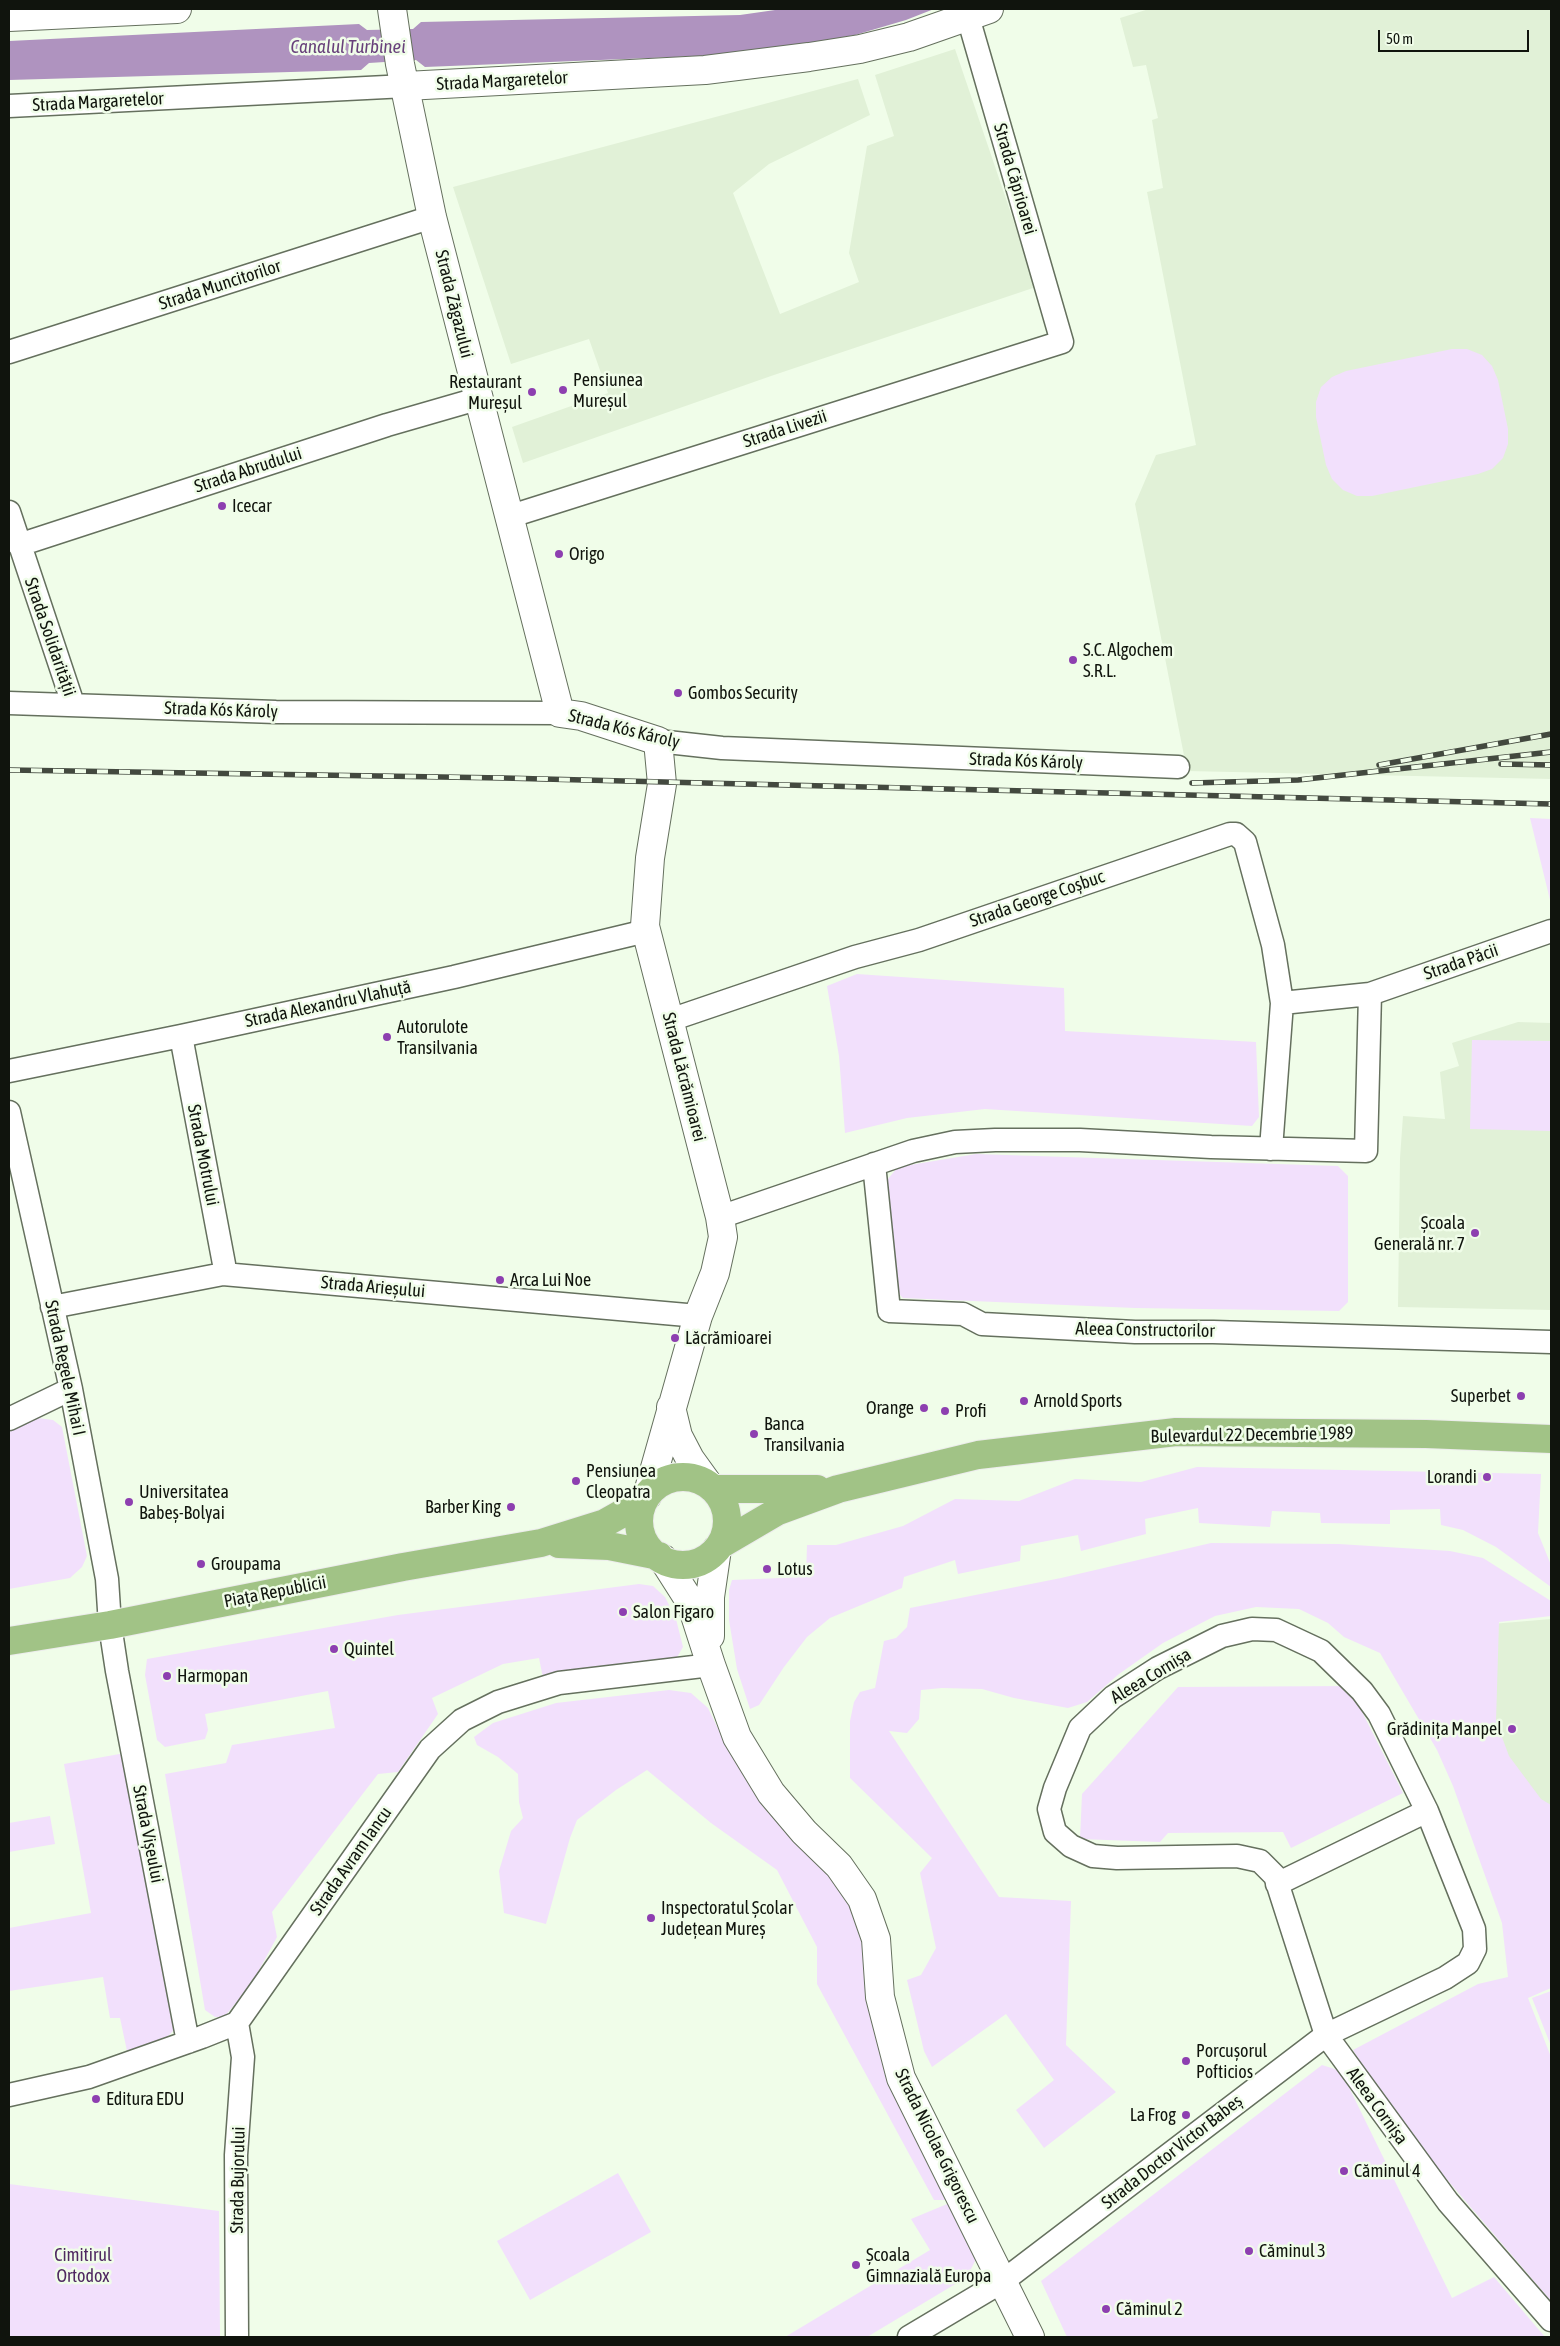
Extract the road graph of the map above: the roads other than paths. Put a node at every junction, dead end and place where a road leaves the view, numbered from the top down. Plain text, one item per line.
1 (177, 9) edge
2 (392, 13) edge
3 (978, 13) edge
4 (9, 17) edge
5 (403, 75) junction
6 (9, 106) edge
7 (432, 217) junction
8 (1062, 342) joint
9 (9, 352) edge
10 (477, 398) junction
11 (9, 512) edge
12 (508, 517) junction
13 (19, 545) junction
14 (9, 703) edge
15 (73, 704) junction
16 (560, 713) junction
17 (658, 741) junction
18 (1178, 767) dead end
19 (646, 931) junction
20 (1551, 931) edge
21 (1370, 994) junction
22 (1282, 1003) junction
23 (670, 1020) junction
24 (181, 1036) junction
25 (9, 1071) edge
26 (9, 1112) edge
27 (1271, 1149) junction
28 (874, 1164) junction
29 (720, 1217) junction
30 (223, 1274) junction
31 (52, 1307) junction
32 (698, 1316) junction
33 (1551, 1342) edge
34 (71, 1389) junction
35 (671, 1406) junction
36 (9, 1419) edge
37 (1551, 1439) edge
38 (711, 1486) junction
39 (838, 1489) junction
40 (645, 1499) junction
41 (541, 1543) junction
42 (719, 1547) junction
43 (661, 1558) junction
44 (110, 1626) junction
45 (9, 1641) edge
46 (710, 1665) junction
47 (1426, 1812) junction
48 (1277, 1884) junction
49 (1468, 1963) joint
50 (236, 2023) junction
51 (1326, 2036) junction
52 (188, 2042) junction
53 (9, 2095) edge
54 (1003, 2282) junction
55 (1551, 2320) edge
56 (237, 2337) edge
57 (909, 2337) edge
58 (1030, 2337) edge

1 - 4 street
2 - 5 street, Strada Zăgazului
3 - 5 street, Strada Margaretelor
3 - 8 street, Strada Căprioarei
5 - 6 street, Strada Margaretelor
5 - 7 street, Strada Zăgazului
7 - 9 street, Strada Muncitorilor
7 - 10 street, Strada Zăgazului
8 - 12 street, Strada Livezii
10 - 12 street, Strada Zăgazului
10 - 13 street, Strada Abrudului
11 - 13 street, Strada Solidarității
12 - 16 street, Strada Zăgazului
13 - 15 street, Strada Solidarității
14 - 15 street, Strada Kós Károly
15 - 16 street, Strada Kós Károly
16 - 17 street, Strada Kós Károly
17 - 18 street, Strada Kós Károly
17 - 19 street, Strada Lăcrămioarei
19 - 23 street, Strada Lăcrămioarei
19 - 24 street, Strada Alexandru Vlahuță
20 - 21 street, Strada Păcii
21 - 22 street
21 - 27 street
22 - 23 street, Strada George Coșbuc
22 - 27 street, Strada George Coșbuc
23 - 29 street, Strada Lăcrămioarei
24 - 25 street, Strada Alexandru Vlahuță
24 - 30 street, Strada Motrului
26 - 31 street, Strada Regele Mihai I
27 - 28 street
28 - 29 street
28 - 33 street, Aleea Constructorilor
29 - 32 street, Strada Lăcrămioarei
30 - 31 street, Strada Arieșului
30 - 32 street, Strada Arieșului
31 - 34 street, Strada Regele Mihai I
32 - 35 street, Strada Lăcrămioarei
34 - 36 street
34 - 44 street, Strada Regele Mihai I
35 - 38 street, Strada Lăcrămioarei
35 - 40 street, Strada Lăcrămioarei
37 - 39 main road, Bulevardul 22 Decembrie 1989
38 - 39 main road, Bulevardul 22 Decembrie 1989
38 - 40 main road, Bulevardul 22 Decembrie 1989
38 - 42 main road
39 - 42 main road, Bulevardul 22 Decembrie 1989
40 - 41 main road, Piața Republicii
40 - 43 main road
41 - 43 main road, Piața Republicii
41 - 44 main road, Piața Republicii
42 - 43 main road, Bulevardul 22 Decembrie 1989
42 - 46 street, Strada Nicolae Grigorescu
43 - 46 street, Strada Nicolae Grigorescu
44 - 45 main road, Piața Republicii
44 - 52 street, Strada Vișeului
46 - 50 street, Strada Avram Iancu
46 - 54 street, Strada Nicolae Grigorescu
47 - 48 street
47 - 48 street, Aleea Cornișa
47 - 49 street, Aleea Cornișa
48 - 51 street, Aleea Cornișa
49 - 51 street, Strada Doctor Victor Babeș
50 - 52 street
50 - 56 street, Strada Bujorului
51 - 54 street, Strada Doctor Victor Babeș
51 - 55 street, Aleea Cornișa
52 - 53 street
54 - 57 street, Strada Doctor Victor Babeș
54 - 58 street, Strada Nicolae Grigorescu

